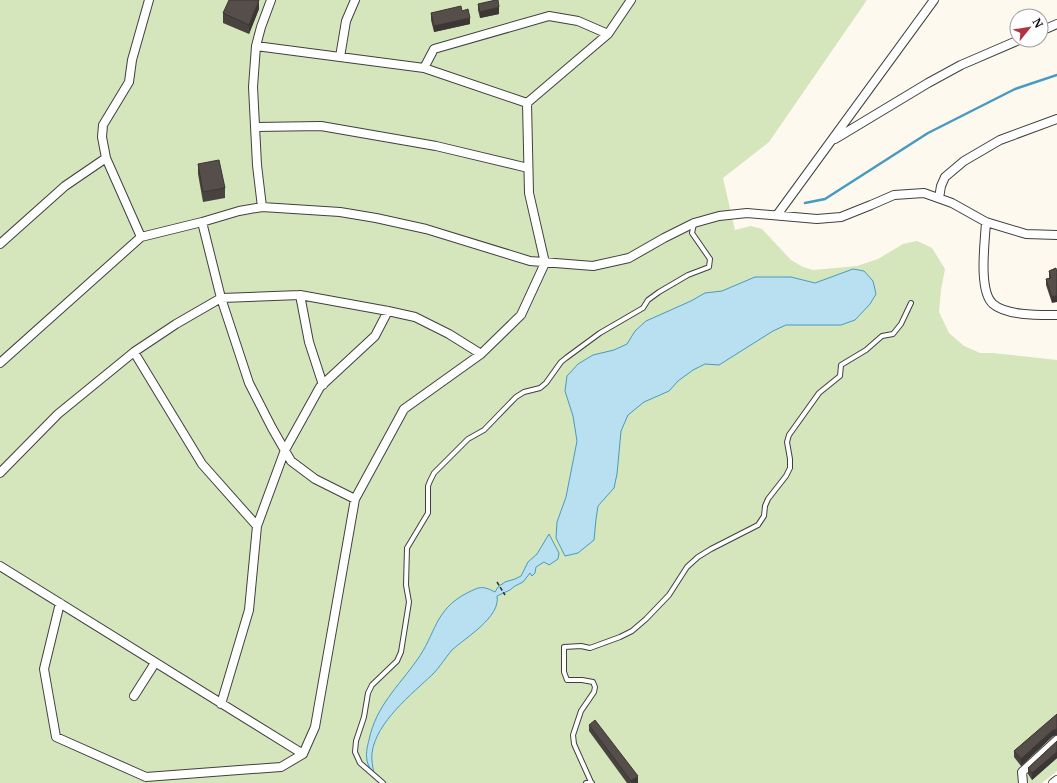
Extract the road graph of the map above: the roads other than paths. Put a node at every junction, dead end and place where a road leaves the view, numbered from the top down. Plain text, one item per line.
1 (149, 0) edge
2 (271, 0) edge
3 (355, 0) edge
4 (631, 0) edge
5 (934, 0) edge
6 (608, 34) junction
7 (1009, 44) edge
8 (256, 46) junction
9 (340, 57) junction
10 (424, 68) junction
11 (527, 103) junction
12 (1057, 119) edge
13 (256, 127) junction
14 (831, 142) junction
15 (106, 158) junction
16 (528, 168) junction
17 (939, 198) junction
18 (262, 207) junction
19 (777, 215) junction
20 (202, 222) junction
21 (986, 222) junction
22 (694, 223) junction
23 (1057, 235) edge
24 (141, 237) junction
25 (0, 244) edge
26 (545, 263) junction
27 (300, 295) junction
28 (221, 298) junction
29 (911, 303) dead end
30 (388, 311) junction
31 (1057, 316) edge
32 (134, 352) junction
33 (481, 354) junction
34 (0, 363) edge
35 (323, 384) junction
36 (285, 450) junction
37 (0, 473) edge
38 (355, 499) junction
39 (257, 526) junction
40 (0, 566) edge
41 (60, 604) junction
42 (155, 663) junction
43 (134, 696) dead end
44 (221, 704) junction
45 (1057, 740) edge
46 (303, 754) junction
47 (1057, 780) edge
48 (383, 783) edge
49 (590, 783) edge
50 (1023, 783) edge
51 (1053, 783) edge

1 - 15 street
2 - 8 street
3 - 9 street
4 - 6 street
5 - 14 street
6 - 10 street
6 - 11 street
7 - 14 street
8 - 9 street
8 - 13 street
9 - 10 street
10 - 11 street
11 - 16 street
12 - 17 street
13 - 16 street
13 - 18 street
14 - 19 street
15 - 24 street
15 - 25 street
16 - 26 street
17 - 19 street
17 - 21 street
18 - 20 street
18 - 26 street
19 - 22 street
20 - 24 street
20 - 28 street
21 - 23 street
21 - 31 street
22 - 26 street
22 - 48 lane
24 - 34 street
26 - 33 street
27 - 28 street
27 - 30 street
27 - 35 street
28 - 32 street
28 - 36 street
29 - 49 lane
30 - 33 street
30 - 35 street
32 - 37 street
32 - 39 street
33 - 38 street
35 - 36 street
36 - 38 street
36 - 39 street
38 - 46 street
39 - 44 street
40 - 41 street
41 - 42 street
41 - 46 street
42 - 43 street
42 - 44 street
44 - 46 street
45 - 50 street
47 - 51 street

